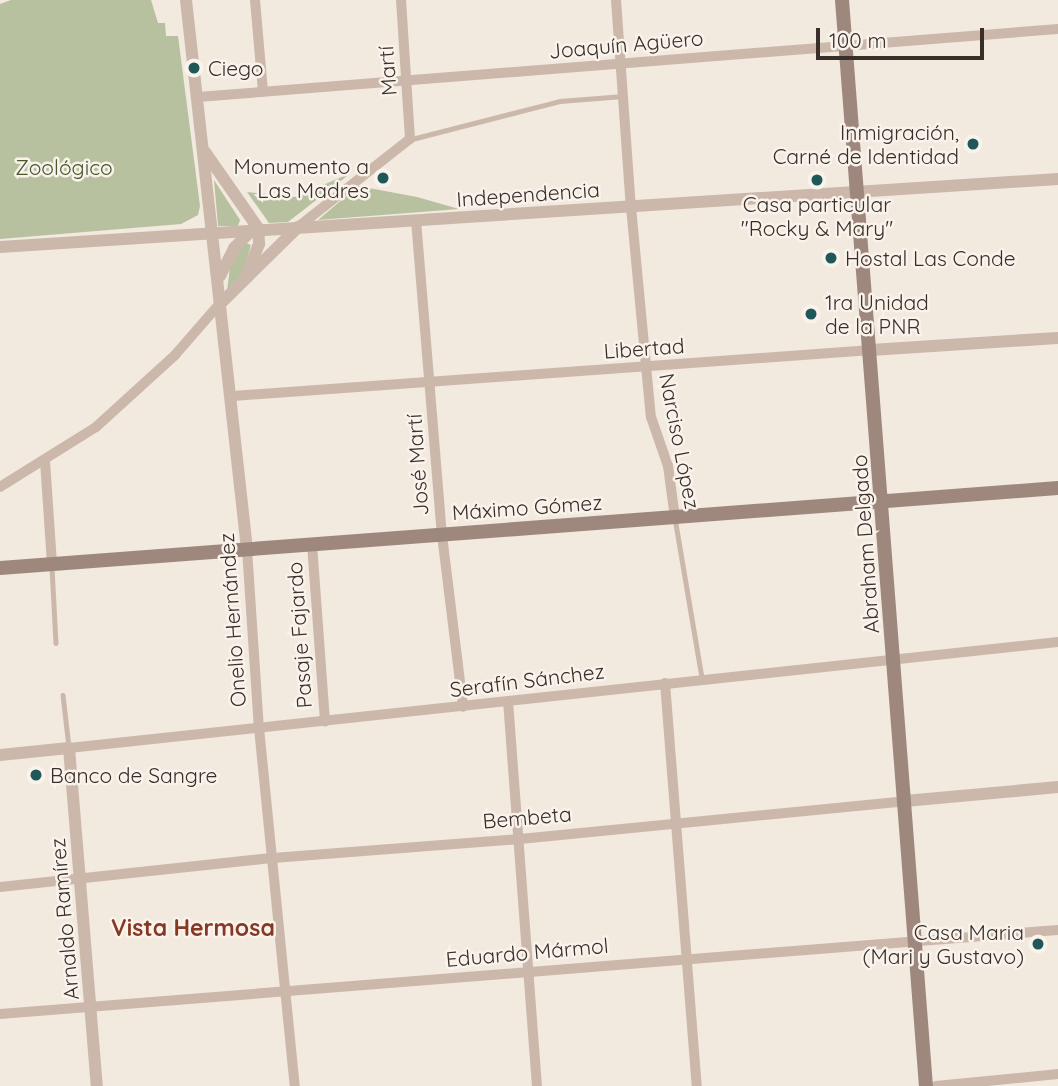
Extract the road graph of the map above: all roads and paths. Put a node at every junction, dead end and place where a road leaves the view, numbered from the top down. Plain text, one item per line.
1 (186, 0) edge
2 (255, 0) edge
3 (401, 0) edge
4 (616, 0) edge
5 (842, 0) edge
6 (1058, 29) edge
7 (846, 45) junction
8 (622, 63) junction
9 (407, 80) junction
10 (263, 92) junction
11 (623, 96) junction
12 (198, 97) junction
13 (410, 139) junction
14 (205, 152) junction
15 (1058, 179) edge
16 (857, 190) junction
17 (631, 207) junction
18 (415, 220) junction
19 (298, 227) junction
20 (256, 228) junction
21 (212, 231) junction
22 (0, 247) edge
23 (247, 275) junction
24 (219, 281) junction
25 (222, 302) junction
26 (1058, 338) edge
27 (871, 350) junction
28 (646, 367) junction
29 (430, 382) junction
30 (233, 396) junction
31 (45, 461) junction
32 (0, 487) edge
33 (1058, 488) edge
34 (883, 502) junction
35 (675, 517) junction
36 (442, 535) junction
37 (312, 544) junction
38 (247, 549) junction
39 (52, 564) junction
40 (0, 568) edge
41 (1058, 642) edge
42 (56, 643) dead end
43 (894, 660) junction
44 (702, 679) junction
45 (665, 683) junction
46 (63, 695) dead end
47 (508, 701) junction
48 (463, 707) junction
49 (325, 722) junction
50 (259, 728) junction
51 (69, 748) junction
52 (0, 755) edge
53 (1058, 787) edge
54 (905, 801) junction
55 (676, 823) junction
56 (520, 839) junction
57 (273, 858) junction
58 (79, 879) junction
59 (0, 887) edge
60 (1058, 930) edge
61 (916, 941) junction
62 (688, 959) junction
63 (527, 971) junction
64 (285, 990) junction
65 (90, 1006) junction
66 (0, 1014) edge
67 (1058, 1074) edge
68 (97, 1086) edge
69 (295, 1086) edge
70 (537, 1086) edge
71 (697, 1086) edge
72 (926, 1086) edge
73 (936, 1086) edge

1 - 12 street, Onelio Hernández
2 - 10 street
3 - 9 street, Martí
4 - 8 street, Narciso López
5 - 7 main road, Abraham Delgado
6 - 7 street, Joaquín Agüero
7 - 8 street, Joaquín Agüero
7 - 16 main road, Abraham Delgado
8 - 9 street, Joaquín Agüero
8 - 11 street, Narciso López
9 - 10 street, Joaquín Agüero
9 - 13 street, Martí
10 - 12 street, Joaquín Agüero
11 - 13 lane
11 - 17 street, Narciso López
12 - 14 street, Onelio Hernández
13 - 19 street
14 - 20 street, Onelio Hernández
14 - 21 street, Onelio Hernández
15 - 16 street, Independencia
16 - 17 street, Independencia
16 - 27 main road, Abraham Delgado
17 - 18 street, Independencia
17 - 28 street, Narciso López
18 - 19 street, Independencia
18 - 29 street, José Martí
19 - 20 street, Independencia
19 - 23 street
20 - 21 street, Independencia
20 - 23 street
20 - 24 street
21 - 22 street, Independencia
21 - 24 street, Onelio Hernández
23 - 25 street
24 - 25 street, Onelio Hernández
25 - 30 street, Onelio Hernández
25 - 31 street
26 - 27 street, Libertad
27 - 28 street, Libertad
27 - 34 main road, Abraham Delgado
28 - 29 street, Libertad
28 - 35 street, Narciso López
29 - 30 street, Libertad
29 - 36 street, José Martí
30 - 38 street, Onelio Hernández
31 - 32 street
31 - 39 street
33 - 34 main road, Máximo Gómez
34 - 35 main road, Máximo Gómez
34 - 43 main road, Abraham Delgado
35 - 36 main road, Máximo Gómez
35 - 44 lane, Narciso López
36 - 37 main road, Máximo Gómez
36 - 48 street, José Martí
37 - 38 main road, Máximo Gómez
37 - 49 street, Pasaje Fajardo
38 - 39 main road, Máximo Gómez
38 - 50 street, Onelio Hernández
39 - 40 main road, Máximo Gómez
39 - 42 lane
41 - 43 street, Serafín Sánchez
43 - 44 street, Serafín Sánchez
43 - 54 main road, Abraham Delgado
44 - 45 street, Serafín Sánchez
45 - 47 street, Serafín Sánchez
45 - 55 street
46 - 51 lane
47 - 48 street, Serafín Sánchez
47 - 56 street
48 - 49 street, Serafín Sánchez
49 - 50 street, Serafín Sánchez
50 - 51 street, Serafín Sánchez
50 - 57 street, Onelio Hernández
51 - 52 street, Serafín Sánchez
51 - 58 street, Arnaldo Ramírez
53 - 54 street, Bembeta
54 - 55 street, Bembeta
54 - 61 main road, Abraham Delgado
55 - 56 street, Bembeta
55 - 62 street
56 - 57 street, Bembeta
56 - 63 street
57 - 58 street, Bembeta
57 - 64 street, Onelio Hernández
58 - 59 street, Bembeta
58 - 65 street, Arnaldo Ramírez
60 - 61 street, Eduardo Mármol
61 - 62 street, Eduardo Mármol
61 - 72 main road, Abraham Delgado
62 - 63 street, Eduardo Mármol
62 - 71 street
63 - 64 street, Eduardo Mármol
63 - 70 street
64 - 65 street, Eduardo Mármol
64 - 69 street, Onelio Hernández
65 - 66 street, Eduardo Mármol
65 - 68 street, Arnaldo Ramírez
67 - 73 street

